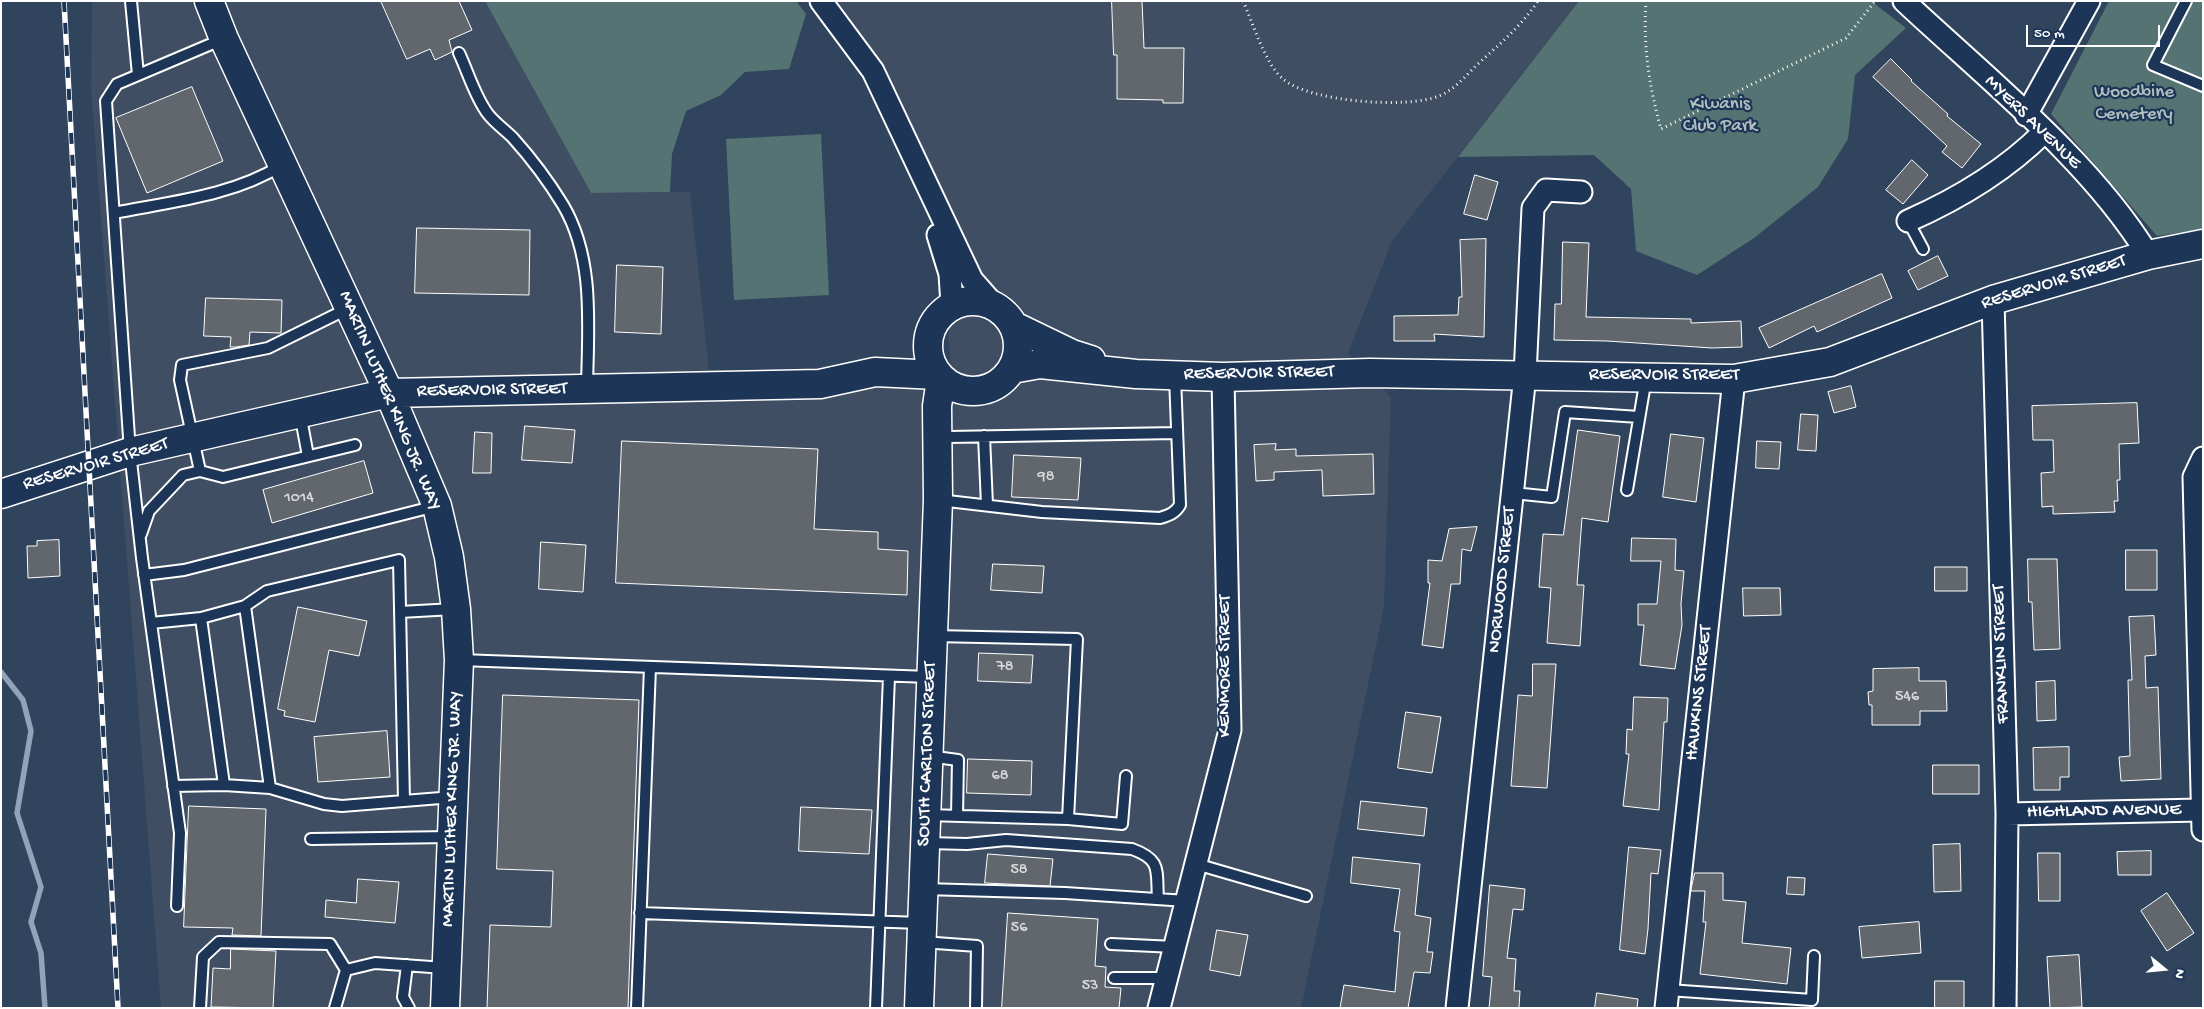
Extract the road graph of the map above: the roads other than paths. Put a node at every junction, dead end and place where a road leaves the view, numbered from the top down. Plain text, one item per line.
1 (130, 1) edge
2 (209, 1) edge
3 (822, 1) edge
4 (1904, 1) edge
5 (2089, 1) edge
6 (2186, 1) edge
7 (224, 38) junction
8 (459, 52) dead end
9 (138, 74) junction
10 (2203, 86) edge
11 (2026, 115) junction
12 (2044, 132) junction
13 (282, 164) junction
14 (920, 170) junction
15 (1581, 192) dead end
16 (114, 213) junction
17 (1908, 220) joint
18 (2203, 244) edge
19 (1923, 249) dead end
20 (2148, 255) junction
21 (1992, 300) junction
22 (952, 305) junction
23 (994, 305) junction
24 (349, 308) junction
25 (1014, 326) junction
26 (928, 340) junction
27 (1012, 369) junction
28 (875, 372) junction
29 (1136, 374) junction
30 (1175, 375) junction
31 (1525, 375) junction
32 (1223, 376) junction
33 (939, 377) junction
34 (1646, 377) junction
35 (1734, 379) junction
36 (587, 388) junction
37 (973, 391) junction
38 (390, 393) junction
39 (300, 414) junction
40 (1639, 417) junction
41 (1177, 433) junction
42 (984, 436) junction
43 (949, 437) junction
44 (192, 438) junction
45 (355, 445) dead end
46 (130, 452) junction
47 (308, 456) junction
48 (2203, 458) edge
49 (200, 471) junction
50 (1627, 490) dead end
51 (1513, 493) junction
52 (1, 494) edge
53 (938, 500) junction
54 (987, 505) junction
55 (437, 506) junction
56 (140, 537) junction
57 (144, 575) junction
58 (245, 606) junction
59 (456, 609) junction
60 (400, 612) junction
61 (201, 618) junction
62 (151, 623) junction
63 (932, 636) junction
64 (459, 660) junction
65 (650, 667) junction
66 (889, 676) junction
67 (930, 677) junction
68 (927, 755) junction
69 (1126, 776) dead end
70 (224, 785) junction
71 (174, 786) junction
72 (270, 788) junction
73 (454, 797) junction
74 (404, 801) junction
75 (2202, 805) edge
76 (2007, 814) junction
77 (925, 815) junction
78 (957, 816) junction
79 (1068, 819) junction
80 (452, 836) junction
81 (312, 839) dead end
82 (924, 843) junction
83 (1196, 864) junction
84 (923, 889) junction
85 (1306, 896) dead end
86 (1158, 899) junction
87 (1186, 900) junction
88 (177, 906) dead end
89 (640, 913) junction
90 (880, 921) junction
91 (921, 932) junction
92 (1111, 944) dead end
93 (1174, 947) junction
94 (1814, 956) dead end
95 (407, 965) junction
96 (447, 968) junction
97 (346, 970) junction
98 (1114, 978) dead end
99 (1166, 978) junction
100 (1667, 999) edge
101 (200, 1008) edge
102 (335, 1008) edge
103 (409, 1008) edge
104 (445, 1008) edge
105 (637, 1008) edge
106 (876, 1008) edge
107 (919, 1008) edge
108 (976, 1008) edge
109 (1159, 1008) edge
110 (1457, 1008) edge
111 (2005, 1008) edge

1 - 9 lane
2 - 7 main road, MARTIN LUTHER KING JR. WAY
3 - 14 street
4 - 11 street, MYERS AVENUE
5 - 11 street
6 - 10 lane
7 - 9 lane
7 - 13 main road, MARTIN LUTHER KING JR. WAY
8 - 36 lane
9 - 16 lane
11 - 12 street, MYERS AVENUE
12 - 17 street
12 - 20 street, MYERS AVENUE
13 - 16 lane
13 - 24 main road, MARTIN LUTHER KING JR. WAY
14 - 22 street
14 - 23 street
15 - 31 street, NORWOOD STREET
16 - 46 lane
17 - 19 lane
18 - 20 main road, RESERVOIR STREET
20 - 21 main road, RESERVOIR STREET
21 - 35 main road, RESERVOIR STREET
21 - 76 street, FRANKLIN STREET
22 - 23 main road
22 - 26 main road
23 - 25 main road
24 - 38 main road, MARTIN LUTHER KING JR. WAY
24 - 44 lane
25 - 27 main road
25 - 29 main road, RESERVOIR STREET
26 - 28 main road, RESERVOIR STREET
26 - 33 main road
27 - 29 main road, RESERVOIR STREET
27 - 37 main road
28 - 33 main road, RESERVOIR STREET
28 - 36 main road, RESERVOIR STREET
29 - 30 main road, RESERVOIR STREET
30 - 32 main road, RESERVOIR STREET
30 - 41 lane
31 - 32 main road, RESERVOIR STREET
31 - 34 main road, RESERVOIR STREET
31 - 51 street, NORWOOD STREET
32 - 83 street, KENMORE STREET
33 - 37 main road
33 - 53 main road, SOUTH CARLTON STREET
34 - 35 main road, RESERVOIR STREET
34 - 40 lane
35 - 100 street, HAWKINS STREET
36 - 38 main road, RESERVOIR STREET
37 - 43 main road, SOUTH CARLTON STREET
38 - 39 main road, RESERVOIR STREET
38 - 55 main road, MARTIN LUTHER KING JR. WAY
39 - 44 main road, RESERVOIR STREET
39 - 47 lane
40 - 50 lane
40 - 51 lane
41 - 42 lane
41 - 54 lane
42 - 43 lane
42 - 54 lane
43 - 53 main road, SOUTH CARLTON STREET
44 - 46 main road, RESERVOIR STREET
44 - 49 lane
45 - 47 lane
46 - 52 main road, RESERVOIR STREET
46 - 56 lane
47 - 49 lane
48 - 75 street
49 - 56 lane
51 - 110 street, NORWOOD STREET
53 - 54 lane
53 - 63 main road, SOUTH CARLTON STREET
55 - 57 lane
55 - 59 main road, MARTIN LUTHER KING JR. WAY
56 - 57 lane
57 - 62 lane
58 - 60 lane
58 - 61 lane
58 - 72 lane
59 - 60 lane
59 - 64 main road, MARTIN LUTHER KING JR. WAY
60 - 74 lane
61 - 62 lane
61 - 70 lane
62 - 71 lane
63 - 67 main road, SOUTH CARLTON STREET
63 - 79 lane
64 - 65 lane
64 - 73 main road, MARTIN LUTHER KING JR. WAY
65 - 66 lane
65 - 89 lane
66 - 67 lane
66 - 90 lane
67 - 68 main road, SOUTH CARLTON STREET
68 - 77 main road, SOUTH CARLTON STREET
68 - 78 lane
69 - 79 lane
70 - 71 lane
70 - 72 lane
71 - 88 lane
72 - 74 lane
73 - 74 lane
73 - 80 main road, MARTIN LUTHER KING JR. WAY
75 - 76 street, HIGHLAND AVENUE
76 - 111 street, FRANKLIN STREET
77 - 78 lane
77 - 82 main road, SOUTH CARLTON STREET
78 - 79 lane
80 - 81 lane
80 - 96 main road, MARTIN LUTHER KING JR. WAY
82 - 84 main road, SOUTH CARLTON STREET
82 - 86 lane
83 - 85 lane
83 - 87 street, KENMORE STREET
84 - 86 lane
84 - 91 main road, SOUTH CARLTON STREET
86 - 87 lane
87 - 93 street, KENMORE STREET
89 - 90 lane
89 - 105 lane
90 - 91 lane
90 - 106 lane
91 - 107 main road, SOUTH CARLTON STREET
91 - 108 lane
92 - 93 lane
93 - 99 street, KENMORE STREET
94 - 100 lane
95 - 96 lane
95 - 97 lane
95 - 103 lane
96 - 104 main road, MARTIN LUTHER KING JR. WAY
97 - 101 lane
97 - 102 lane
98 - 99 lane
99 - 109 street, KENMORE STREET

